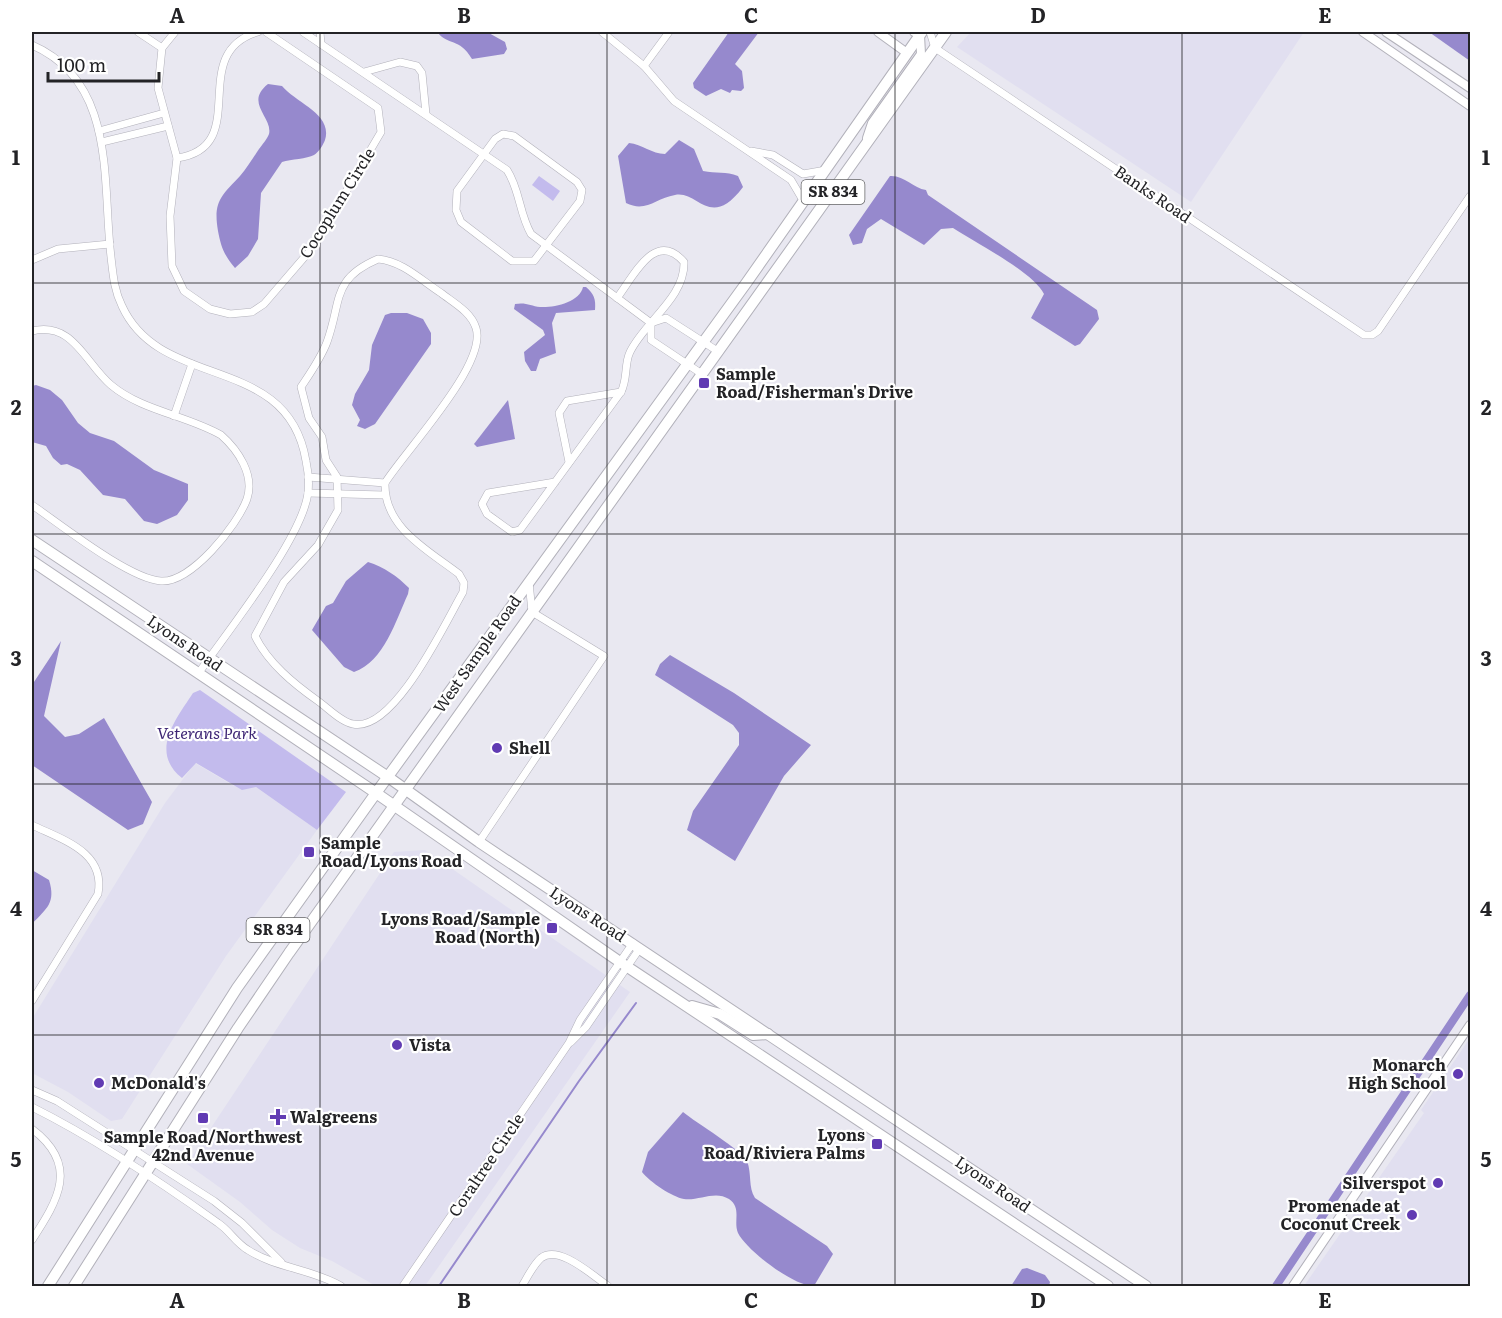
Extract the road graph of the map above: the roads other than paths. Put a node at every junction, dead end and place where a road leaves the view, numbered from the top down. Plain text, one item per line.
1 (138, 32) edge
2 (175, 32) edge
3 (258, 32) edge
4 (266, 32) edge
5 (303, 32) edge
6 (320, 32) edge
7 (602, 32) edge
8 (669, 32) edge
9 (878, 32) edge
10 (922, 32) edge
11 (946, 32) edge
12 (1386, 32) edge
13 (1369, 33) edge
14 (321, 44) junction
15 (32, 45) edge
16 (162, 48) junction
17 (935, 48) junction
18 (908, 53) junction
19 (644, 66) junction
20 (364, 72) junction
21 (1470, 88) edge
22 (1470, 106) edge
23 (164, 113) junction
24 (426, 114) junction
25 (168, 126) junction
26 (99, 131) junction
27 (102, 142) junction
28 (747, 150) junction
29 (863, 150) junction
30 (484, 153) junction
31 (177, 158) junction
32 (826, 170) junction
33 (1470, 196) edge
34 (804, 202) junction
35 (110, 244) junction
36 (548, 246) junction
37 (32, 260) edge
38 (617, 298) junction
39 (651, 323) junction
40 (32, 331) edge
41 (704, 343) junction
42 (719, 352) junction
43 (192, 364) junction
44 (687, 364) junction
45 (702, 374) junction
46 (621, 392) junction
47 (174, 416) junction
48 (569, 462) junction
49 (308, 477) junction
50 (338, 481) junction
51 (555, 482) junction
52 (385, 483) junction
53 (308, 493) junction
54 (339, 494) junction
55 (384, 495) junction
56 (32, 505) edge
57 (32, 540) edge
58 (32, 561) edge
59 (529, 580) junction
60 (532, 612) junction
61 (208, 659) junction
62 (198, 674) junction
63 (388, 777) junction
64 (406, 791) junction
65 (376, 793) junction
66 (394, 805) junction
67 (32, 825) edge
68 (479, 842) junction
69 (637, 946) junction
70 (624, 964) junction
71 (32, 1001) edge
72 (683, 1004) junction
73 (1470, 1025) edge
74 (768, 1034) junction
75 (32, 1090) edge
76 (32, 1107) edge
77 (32, 1130) edge
78 (134, 1152) junction
79 (127, 1163) junction
80 (152, 1163) junction
81 (145, 1175) junction
82 (1062, 1230) junction
83 (32, 1240) edge
84 (1050, 1248) junction
85 (281, 1262) junction
86 (48, 1287) edge
87 (74, 1287) edge
88 (341, 1287) edge
89 (403, 1287) edge
90 (522, 1287) edge
91 (608, 1287) edge
92 (1108, 1287) edge
93 (1146, 1287) edge
94 (1293, 1287) edge

1 - 16 street
2 - 16 street
3 - 31 street
4 - 31 street, Cocoplum Circle
5 - 14 street
6 - 14 street
7 - 19 street
8 - 19 street
9 - 18 street
10 - 17 street
10 - 18 main road, West Sample Road / SR 834
10 - 29 street
11 - 17 main road, West Sample Road / SR 834
12 - 21 street
13 - 22 street
14 - 20 street
15 - 26 street
16 - 23 street, Cocoplum Circle
17 - 29 main road, West Sample Road / SR 834
17 - 33 street, Banks Road
18 - 32 main road, West Sample Road / SR 834
19 - 28 street
20 - 24 street
20 - 24 street
23 - 25 street, Cocoplum Circle
23 - 26 street
24 - 30 street
25 - 27 street
25 - 31 street, Cocoplum Circle
26 - 27 street
27 - 35 street
28 - 32 street
28 - 34 street
29 - 42 main road, West Sample Road / SR 834
30 - 36 street
30 - 36 street
30 - 36 street
32 - 34 main road, West Sample Road / SR 834
34 - 41 main road, West Sample Road / SR 834
35 - 37 street
35 - 43 street
36 - 38 street
38 - 39 street
38 - 39 street
39 - 41 street
39 - 44 street
39 - 46 street
40 - 47 street
41 - 42 street
41 - 44 main road, West Sample Road / SR 834
42 - 45 main road, West Sample Road / SR 834
43 - 47 street
43 - 49 street
44 - 45 street
44 - 59 main road, West Sample Road / SR 834
45 - 60 main road, West Sample Road / SR 834
46 - 48 street
46 - 48 street
47 - 56 street
48 - 51 street
49 - 50 street
49 - 53 street
50 - 52 street
50 - 52 street
50 - 54 street
51 - 51 street
52 - 55 street
53 - 54 street
53 - 61 street
54 - 55 street
54 - 55 street
57 - 61 main road, Lyons Road
58 - 62 main road, Lyons Road
59 - 60 street
59 - 63 main road, West Sample Road / SR 834
60 - 64 main road, West Sample Road / SR 834
60 - 68 street
61 - 62 street
61 - 63 main road, Lyons Road
62 - 65 main road, Lyons Road
63 - 64 main road, Lyons Road
63 - 65 main road, West Sample Road / SR 834
64 - 66 main road, West Sample Road / SR 834
64 - 68 main road, Lyons Road
65 - 66 main road, Lyons Road
65 - 78 main road, West Sample Road / SR 834
66 - 70 main road, Lyons Road
66 - 80 main road, West Sample Road / SR 834
67 - 71 street
68 - 69 main road, Lyons Road
69 - 70 street, Coraltree Circle
69 - 74 main road, Lyons Road
70 - 72 main road, Lyons Road
70 - 89 street, Coraltree Circle
72 - 74 main road
72 - 84 main road, Lyons Road
73 - 94 street
74 - 82 main road, Lyons Road
75 - 78 street
76 - 79 street
77 - 83 street
78 - 79 main road, West Sample Road / SR 834
78 - 80 street
79 - 81 street
79 - 86 main road, West Sample Road / SR 834
80 - 81 main road, West Sample Road / SR 834
80 - 85 street
81 - 85 street
81 - 87 main road, West Sample Road / SR 834
82 - 84 main road
82 - 93 main road, Lyons Road
84 - 92 main road, Lyons Road
85 - 88 street
90 - 91 street

